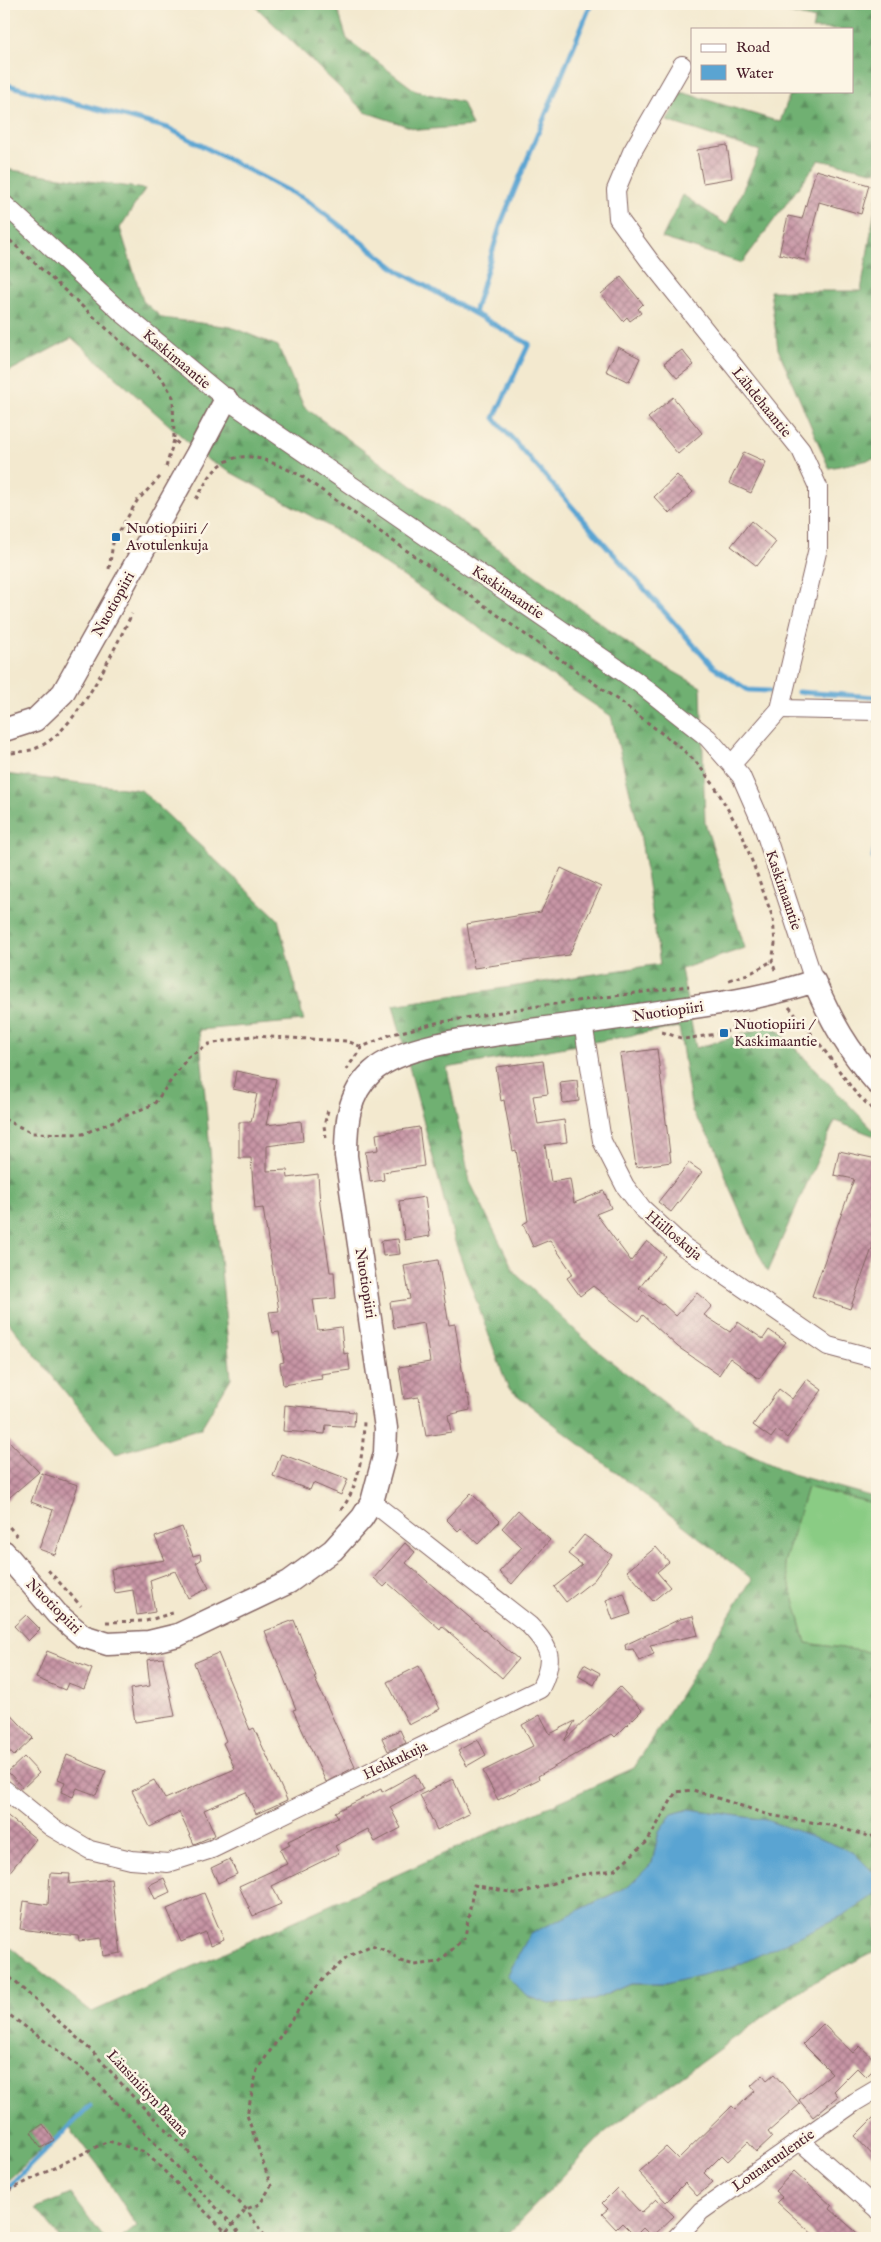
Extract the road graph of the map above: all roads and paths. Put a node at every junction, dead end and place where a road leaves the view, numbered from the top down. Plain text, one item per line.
1 (682, 65) dead end
2 (4, 204) edge
3 (4, 235) edge
4 (226, 399) junction
5 (174, 440) junction
6 (196, 456) junction
7 (109, 571) dead end
8 (780, 709) junction
9 (877, 711) edge
10 (4, 730) edge
11 (732, 764) junction
12 (774, 918) dead end
13 (814, 981) junction
14 (583, 1023) junction
15 (362, 1047) dead end
16 (877, 1083) edge
17 (4, 1119) edge
18 (877, 1358) edge
19 (372, 1502) junction
20 (4, 1552) edge
21 (4, 1789) edge
22 (877, 1834) edge
23 (4, 1972) edge
24 (4, 2011) edge
25 (877, 2090) edge
26 (800, 2140) junction
27 (4, 2197) edge
28 (246, 2209) junction
29 (877, 2209) edge
30 (232, 2224) junction
31 (243, 2238) edge
32 (266, 2238) edge
33 (676, 2238) edge

1 - 8 street, Lähdehaantie
2 - 4 street, Kaskimaantie
3 - 5 path
4 - 6 street, Nuotiopiiri
4 - 11 street, Kaskimaantie
5 - 6 path
5 - 7 path
6 - 10 street, Nuotiopiiri
6 - 12 path
8 - 9 street
8 - 11 street, Lähdehaantie
11 - 13 street, Kaskimaantie
13 - 14 street, Nuotiopiiri
13 - 16 street, Kaskimaantie
14 - 18 street, Hiilloskuja
14 - 19 street, Nuotiopiiri
15 - 17 path
19 - 20 street, Nuotiopiiri
19 - 21 street, Hehkukuja
22 - 28 path
23 - 28 path, Länsiniityn Baana
24 - 30 path
25 - 26 street, Lounatuulentie
26 - 29 street
26 - 33 street, Lounatuulentie
27 - 30 path
28 - 30 path
28 - 32 path, Länsiniityn Baana
30 - 31 path

